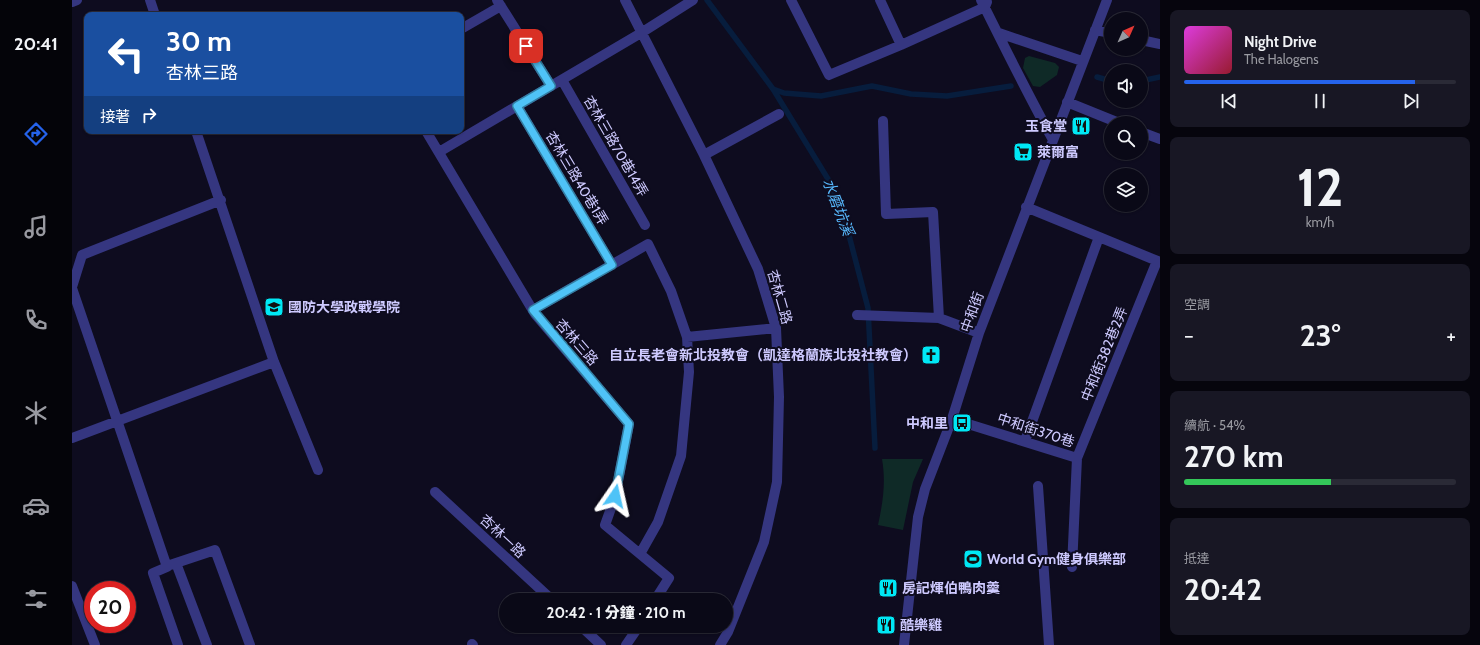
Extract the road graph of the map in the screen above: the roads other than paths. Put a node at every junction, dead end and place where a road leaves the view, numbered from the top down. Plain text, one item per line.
1 (77, 0) edge
2 (150, 0) edge
3 (625, 0) edge
4 (693, 0) edge
5 (791, 0) edge
6 (880, 0) edge
7 (1107, 0) edge
8 (72, 2) edge
9 (984, 2) edge
10 (499, 3) edge
11 (155, 12) edge
12 (464, 27) edge
13 (1095, 30) junction
14 (1104, 32) edge
15 (641, 33) junction
16 (999, 33) junction
17 (1148, 41) edge
18 (1160, 44) edge
19 (901, 45) junction
20 (1082, 61) junction
21 (562, 80) junction
22 (551, 86) junction
23 (1067, 102) junction
24 (517, 106) junction
25 (779, 114) dead end
26 (1104, 117) edge
27 (883, 121) dead end
28 (197, 134) edge
29 (428, 134) edge
30 (1148, 135) edge
31 (1052, 138) junction
32 (1160, 139) edge
33 (439, 152) junction
34 (704, 155) junction
35 (221, 200) junction
36 (1026, 207) junction
37 (645, 225) dead end
38 (1099, 237) junction
39 (1159, 262) edge
40 (612, 265) junction
41 (72, 287) edge
42 (533, 310) junction
43 (858, 315) dead end
44 (939, 318) junction
45 (776, 328) junction
46 (979, 333) junction
47 (687, 337) junction
48 (274, 362) junction
49 (952, 419) junction
50 (118, 421) junction
51 (72, 438) edge
52 (1025, 441) junction
53 (1077, 458) junction
54 (318, 470) dead end
55 (1038, 486) dead end
56 (435, 492) dead end
57 (640, 554) junction
58 (171, 565) junction
59 (1072, 567) dead end
60 (72, 586) edge
61 (544, 593) edge
62 (659, 593) edge
63 (588, 633) edge
64 (634, 633) edge
65 (95, 645) edge
66 (178, 645) edge
67 (208, 645) edge
68 (250, 645) edge
69 (601, 645) edge
70 (626, 645) edge
71 (720, 645) edge
72 (904, 645) edge
73 (1048, 645) edge

1 - 8 street
2 - 11 street
3 - 15 street, 杏林二路
4 - 15 street
5 - 19 street
6 - 19 street
7 - 13 street, 中和街
9 - 16 street
9 - 19 street
10 - 12 street
10 - 22 street
13 - 14 street
13 - 20 street, 中和街
15 - 21 street
15 - 34 street, 杏林二路
16 - 20 street
16 - 31 street
17 - 18 street
20 - 23 street, 中和街
21 - 22 street
21 - 37 street, 杏林三路70巷14弄
22 - 24 street
23 - 26 street
23 - 31 street, 中和街
24 - 33 street
24 - 40 street, 杏林三路40巷1弄
25 - 34 street
27 - 44 street
28 - 35 street
29 - 33 street, 杏林三路
30 - 32 street
31 - 36 street, 中和街
33 - 42 street, 杏林三路
34 - 45 street, 杏林二路
35 - 41 street
35 - 48 street
36 - 38 street
36 - 46 street, 中和街
38 - 39 street
38 - 52 street
39 - 53 street, 中和街382巷2弄
40 - 42 street
40 - 47 street
41 - 50 street
42 - 57 street, 杏林三路
43 - 44 street
44 - 46 street
45 - 47 street
45 - 71 street, 杏林二路
46 - 49 street, 中和街
47 - 57 street
48 - 50 street
48 - 54 street
49 - 52 street, 中和街370巷
49 - 72 street, 中和街
50 - 51 street
50 - 58 street
52 - 53 street, 中和街370巷
53 - 59 street, 中和街370巷
55 - 73 street
56 - 61 street, 杏林一路
57 - 62 street, 杏林三路
58 - 66 street
58 - 67 street
58 - 68 street
60 - 65 street
63 - 69 street
64 - 70 street

